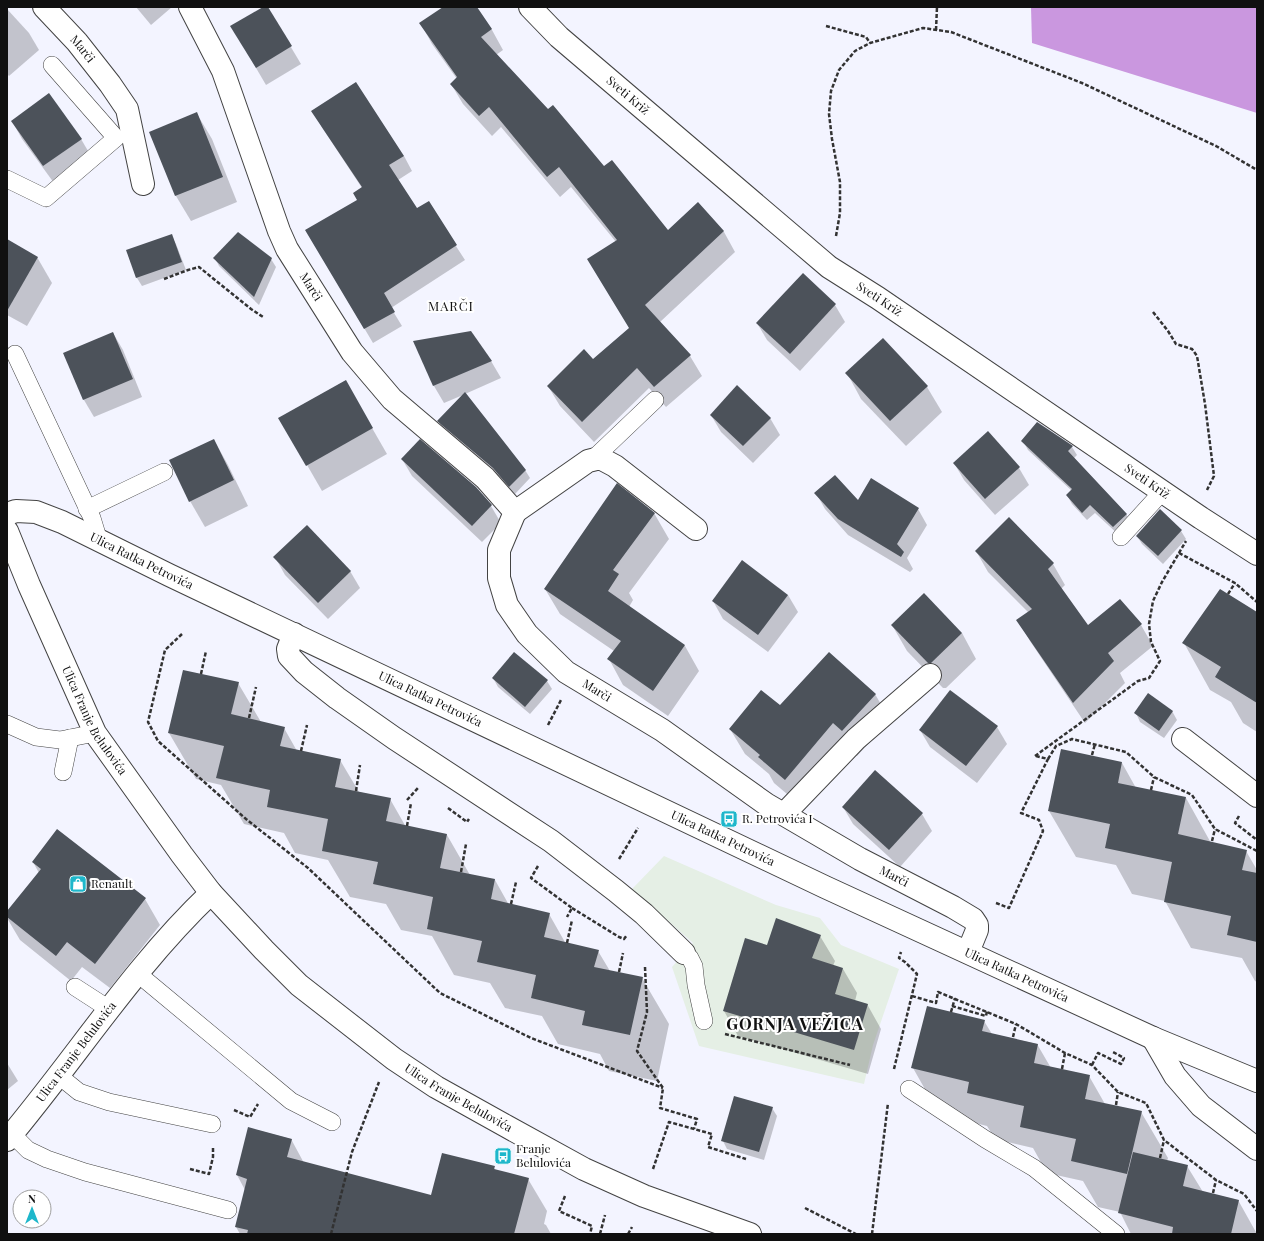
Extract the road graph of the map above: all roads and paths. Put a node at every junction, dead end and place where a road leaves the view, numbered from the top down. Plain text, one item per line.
1 (44, 7) edge
2 (190, 7) edge
3 (530, 7) edge
4 (937, 7) edge
5 (826, 26) dead end
6 (936, 30) junction
7 (870, 43) junction
8 (52, 65) dead end
9 (1257, 170) edge
10 (7, 179) edge
11 (143, 184) dead end
12 (829, 267) junction
13 (164, 279) dead end
14 (1153, 312) dead end
15 (263, 317) dead end
16 (15, 354) dead end
17 (654, 400) dead end
18 (592, 460) junction
19 (164, 472) dead end
20 (1162, 492) junction
21 (1206, 493) dead end
22 (87, 509) junction
23 (515, 512) junction
24 (7, 514) edge
25 (696, 528) dead end
26 (7, 531) edge
27 (1121, 537) dead end
28 (99, 541) junction
29 (1257, 554) edge
30 (1235, 583) junction
31 (1228, 594) dead end
32 (1257, 602) edge
33 (182, 634) dead end
34 (294, 634) junction
35 (206, 651) dead end
36 (201, 674) dead end
37 (930, 675) dead end
38 (256, 687) dead end
39 (564, 693) dead end
40 (249, 718) dead end
41 (7, 724) edge
42 (307, 725) dead end
43 (547, 727) dead end
44 (95, 733) junction
45 (70, 738) junction
46 (1182, 739) dead end
47 (1095, 744) junction
48 (301, 751) dead end
49 (1092, 755) dead end
50 (1048, 759) junction
51 (360, 765) dead end
52 (63, 772) dead end
53 (1154, 777) junction
54 (414, 785) dead end
55 (1151, 790) dead end
56 (356, 791) dead end
57 (1257, 796) edge
58 (407, 800) dead end
59 (411, 803) dead end
60 (784, 814) junction
61 (1235, 822) dead end
62 (407, 826) dead end
63 (639, 826) dead end
64 (1215, 829) junction
65 (1257, 840) edge
66 (1212, 842) dead end
67 (466, 844) dead end
68 (1257, 851) edge
69 (616, 864) dead end
70 (460, 872) dead end
71 (516, 882) dead end
72 (537, 882) dead end
73 (211, 893) junction
74 (990, 900) dead end
75 (511, 904) dead end
76 (572, 908) junction
77 (567, 917) dead end
78 (572, 920) dead end
79 (619, 937) dead end
80 (567, 943) dead end
81 (901, 952) dead end
82 (968, 952) junction
83 (623, 953) dead end
84 (684, 953) joint
85 (646, 967) dead end
86 (619, 972) dead end
87 (137, 973) junction
88 (75, 987) dead end
89 (912, 996) junction
90 (954, 998) junction
91 (952, 1006) junction
92 (110, 1009) junction
93 (987, 1011) junction
94 (951, 1012) dead end
95 (704, 1021) joint
96 (1016, 1024) junction
97 (1013, 1038) dead end
98 (1153, 1038) junction
99 (1111, 1051) dead end
100 (1065, 1053) junction
101 (850, 1065) dead end
102 (1092, 1065) junction
103 (1062, 1069) dead end
104 (893, 1073) dead end
105 (58, 1075) junction
106 (380, 1080) dead end
107 (1257, 1081) edge
108 (663, 1088) junction
109 (909, 1089) dead end
110 (1118, 1092) junction
111 (889, 1096) dead end
112 (261, 1099) dead end
113 (1116, 1105) dead end
114 (229, 1108) dead end
115 (332, 1122) dead end
116 (212, 1124) dead end
117 (694, 1129) junction
118 (10, 1137) edge
119 (1164, 1140) junction
120 (1257, 1149) edge
121 (213, 1157) dead end
122 (746, 1158) dead end
123 (1160, 1158) dead end
124 (190, 1169) dead end
125 (653, 1169) dead end
126 (1216, 1180) junction
127 (1213, 1193) dead end
128 (565, 1196) dead end
129 (805, 1208) dead end
130 (228, 1210) dead end
131 (1257, 1211) edge
132 (605, 1216) dead end
133 (632, 1227) dead end
134 (331, 1234) edge
135 (590, 1234) edge
136 (600, 1234) edge
137 (628, 1234) edge
138 (750, 1234) edge
139 (856, 1234) edge
140 (872, 1234) edge
141 (1116, 1234) edge

1 - 11 street, Marči
2 - 23 street, Marči
3 - 12 street, Sveti Križ
4 - 6 path
5 - 7 path
6 - 7 path
6 - 9 path
7 - 12 path
8 - 10 lane
12 - 20 street, Sveti Križ
13 - 15 path
14 - 21 path
16 - 22 lane
17 - 18 lane
18 - 23 street
18 - 25 street
19 - 22 lane
20 - 27 lane
20 - 29 street, Sveti Križ
22 - 28 lane
23 - 60 street, Marči
24 - 28 street, Ulica Ratka Petrovića
26 - 44 street, Ulica Franje Belulovića
28 - 34 street, Ulica Ratka Petrovića
30 - 31 path
30 - 32 path
30 - 50 path
33 - 108 path
34 - 82 street, Ulica Ratka Petrovića
34 - 84 street
35 - 36 path
37 - 60 street
38 - 40 path
39 - 43 path
41 - 45 lane
42 - 48 path
44 - 45 lane
44 - 73 street, Ulica Franje Belulovića
45 - 52 lane
46 - 57 street
47 - 49 path
47 - 50 path
47 - 53 path
50 - 74 path
51 - 56 path
53 - 55 path
53 - 64 path
54 - 58 path
59 - 62 path
60 - 82 street, Marči
61 - 65 path
63 - 69 path
64 - 66 path
64 - 68 path
67 - 70 path
71 - 75 path
72 - 76 path
73 - 87 street, Ulica Franje Belulovića
73 - 138 street, Ulica Franje Belulovića
76 - 77 path
76 - 79 path
78 - 80 path
81 - 89 path
82 - 98 street, Ulica Ratka Petrovića
83 - 86 path
84 - 95 lane
85 - 108 path
87 - 92 street, Ulica Franje Belulovića
87 - 115 lane
88 - 92 lane
89 - 90 path
89 - 104 path
90 - 91 path
90 - 93 path
91 - 93 path
91 - 94 path
92 - 105 street, Ulica Franje Belulovića
93 - 96 path
95 - 101 path
96 - 97 path
96 - 100 path
98 - 107 street, Ulica Ratka Petrovića
98 - 120 street
99 - 102 path
100 - 102 path
100 - 103 path
102 - 110 path
105 - 116 lane
105 - 118 street, Ulica Franje Belulovića
106 - 134 path
108 - 117 path
109 - 141 lane
110 - 113 path
110 - 119 path
111 - 140 path
112 - 114 path
117 - 122 path
117 - 125 path
118 - 130 lane
119 - 123 path
119 - 126 path
121 - 124 path
126 - 127 path
126 - 131 path
128 - 135 path
129 - 139 path
132 - 136 path
133 - 137 path

